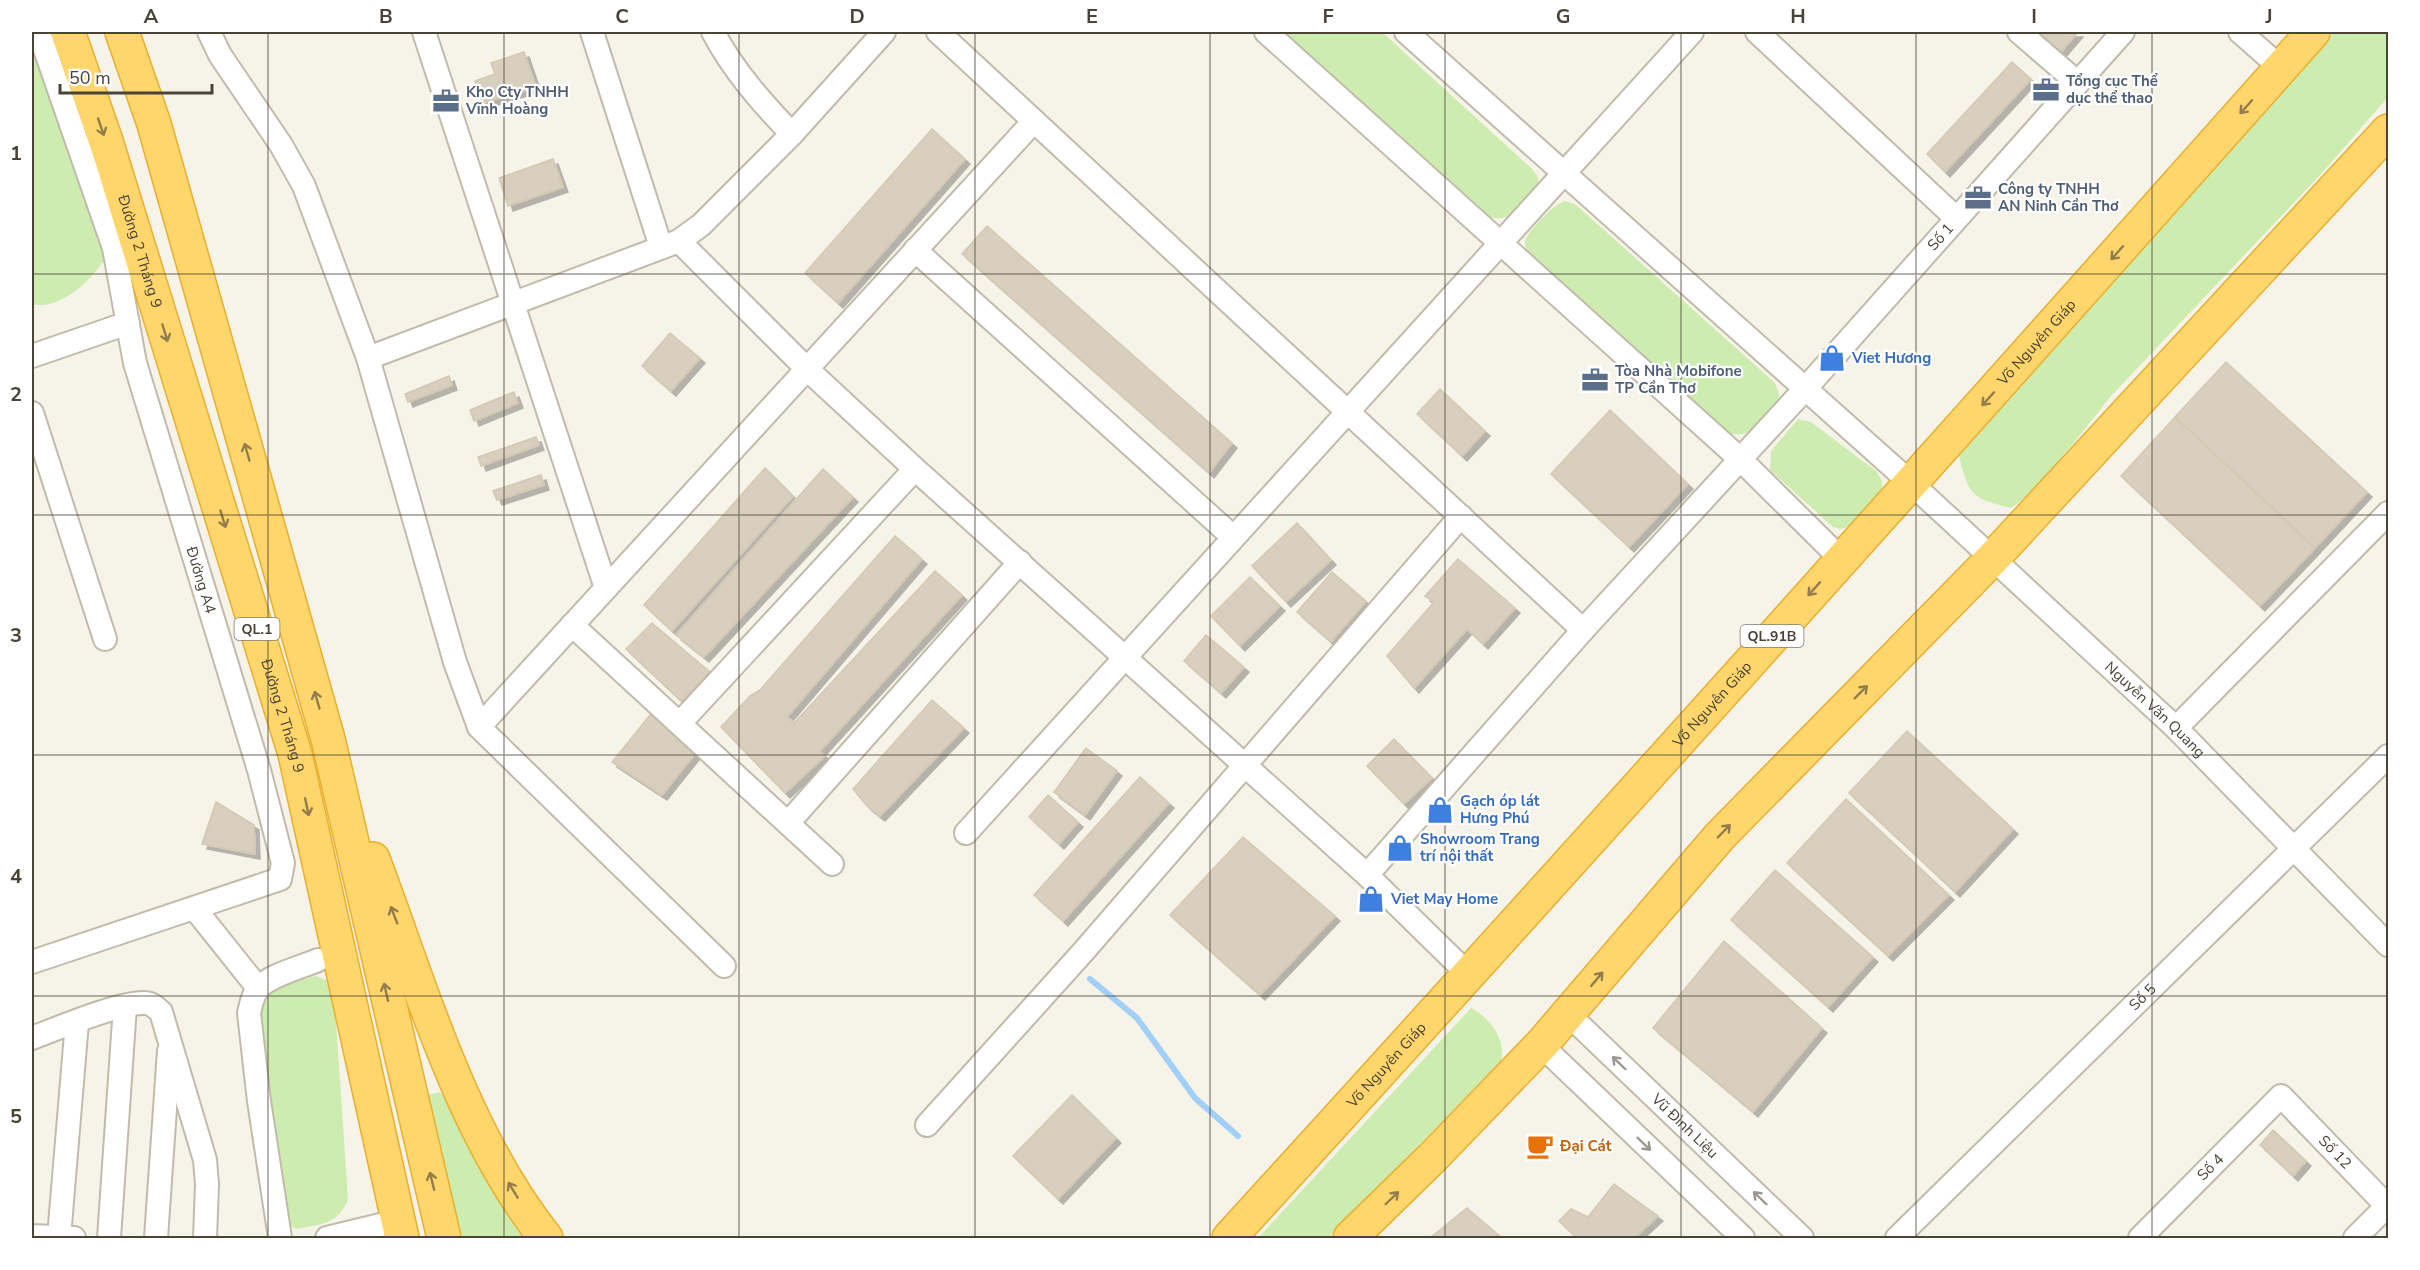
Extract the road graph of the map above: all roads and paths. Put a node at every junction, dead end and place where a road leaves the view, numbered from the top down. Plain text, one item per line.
1 (39, 32) edge
2 (68, 32) edge
3 (122, 32) edge
4 (209, 32) edge
5 (423, 32) edge
6 (592, 32) edge
7 (713, 32) edge
8 (885, 32) edge
9 (938, 32) edge
10 (1266, 32) edge
11 (1406, 32) edge
12 (1692, 32) edge
13 (1757, 32) edge
14 (2019, 32) edge
15 (2123, 32) edge
16 (2241, 32) edge
17 (2313, 32) edge
18 (2281, 68) junction
19 (2078, 83) junction
20 (1034, 121) junction
21 (2388, 131) edge
22 (792, 134) junction
23 (1564, 173) junction
24 (1956, 218) junction
25 (1500, 243) junction
26 (670, 244) junction
27 (915, 250) junction
28 (512, 304) junction
29 (128, 323) junction
30 (32, 356) edge
31 (368, 358) junction
32 (807, 369) junction
33 (1804, 389) junction
34 (1348, 411) junction
35 (32, 413) edge
36 (1739, 458) junction
37 (915, 469) junction
38 (1912, 484) junction
39 (2388, 513) edge
40 (1461, 516) junction
41 (1233, 537) junction
42 (1993, 558) junction
43 (1841, 559) junction
44 (1020, 562) junction
45 (606, 588) junction
46 (572, 625) junction
47 (1583, 630) junction
48 (105, 639) dead end
49 (1125, 657) junction
50 (680, 723) junction
51 (478, 727) junction
52 (2176, 728) junction
53 (328, 740) junction
54 (2388, 756) edge
55 (1245, 766) junction
56 (788, 823) junction
57 (966, 833) dead end
58 (2292, 848) junction
59 (832, 864) dead end
60 (1367, 875) junction
61 (195, 909) junction
62 (2388, 945) edge
63 (318, 960) dead end
64 (32, 962) edge
65 (724, 966) dead end
66 (1469, 975) junction
67 (258, 988) junction
68 (125, 1006) junction
69 (1568, 1014) junction
70 (76, 1022) junction
71 (170, 1036) junction
72 (32, 1038) edge
73 (1541, 1045) junction
74 (2281, 1096) joint
75 (927, 1125) dead end
76 (2388, 1206) edge
77 (394, 1233) edge
78 (32, 1236) edge
79 (67, 1238) edge
80 (109, 1239) edge
81 (156, 1239) edge
82 (205, 1239) edge
83 (280, 1239) edge
84 (327, 1239) edge
85 (444, 1239) edge
86 (546, 1239) edge
87 (1228, 1239) edge
88 (1350, 1239) edge
89 (1743, 1239) edge
90 (1802, 1239) edge
91 (1897, 1239) edge
92 (2140, 1239) edge
93 (2355, 1239) edge

1 - 29 street, Đường A4
2 -> 77 highway, Đường 2 Tháng 9 / QL.1
53 -> 3 highway, QL.1
4 - 31 street
5 - 28 street
6 - 26 street
7 - 22 street
8 - 22 street
9 - 20 street
10 - 25 street
11 - 23 street, Nguyễn Văn Quang
12 - 23 street
13 - 24 street
14 - 19 street
15 - 19 street, Số 1
16 - 18 street
17 - 18 highway, Võ Nguyên Giáp / QL.91B
18 -> 38 highway, Võ Nguyên Giáp / QL.91B
19 - 24 street, Số 1
20 - 27 street
20 - 34 street
21 - 42 highway
22 - 26 street
23 - 25 street
23 - 33 street, Nguyễn Văn Quang
24 - 33 street, Số 1
25 - 34 street
25 - 36 street
26 - 28 street
26 - 32 street
27 - 32 street
27 - 41 street
28 - 31 street
28 - 45 street
29 - 30 street
29 - 61 street, Đường A4
31 - 51 street
32 - 37 street
32 - 45 street
33 - 36 street, Số 1
33 - 38 street, Nguyễn Văn Quang
34 - 40 street
34 - 41 street
35 - 48 street
36 - 43 street
36 - 47 street, Số 1
37 - 44 street
37 - 50 street
38 - 42 street, Nguyễn Văn Quang
38 - 43 highway, Võ Nguyên Giáp / QL.91B
39 - 52 street
40 - 47 street
40 - 55 street
41 - 49 street
42 - 52 street, Nguyễn Văn Quang
69 -> 42 highway
43 -> 66 highway, Võ Nguyên Giáp / QL.91B
44 - 49 street
44 - 56 street
45 - 46 street
46 - 50 street
46 - 51 street
47 - 60 street, Số 1
49 - 55 street
49 - 57 street
50 - 56 street
51 - 65 street
52 - 58 street, Nguyễn Văn Quang
85 -> 53 highway, QL.1
86 -> 53 highway
54 - 58 street, Số 5
55 - 60 street
55 - 75 street
56 - 59 street
58 - 62 street, Nguyễn Văn Quang
58 - 91 street, Số 5
60 - 66 street
61 - 64 street, Đường A4
61 - 67 street
63 - 67 street
66 - 87 highway, Võ Nguyên Giáp / QL.91B
67 - 83 street
68 - 70 street
68 - 71 street
68 - 80 street
69 - 73 highway
90 -> 69 street, Vũ Đình Liệu
70 - 72 street
70 - 79 street
71 - 81 street
71 - 82 street
88 -> 73 highway
73 -> 89 street
74 - 76 street, Số 12
74 - 92 street, Số 4
76 - 93 street
77 - 84 street
78 - 79 street

